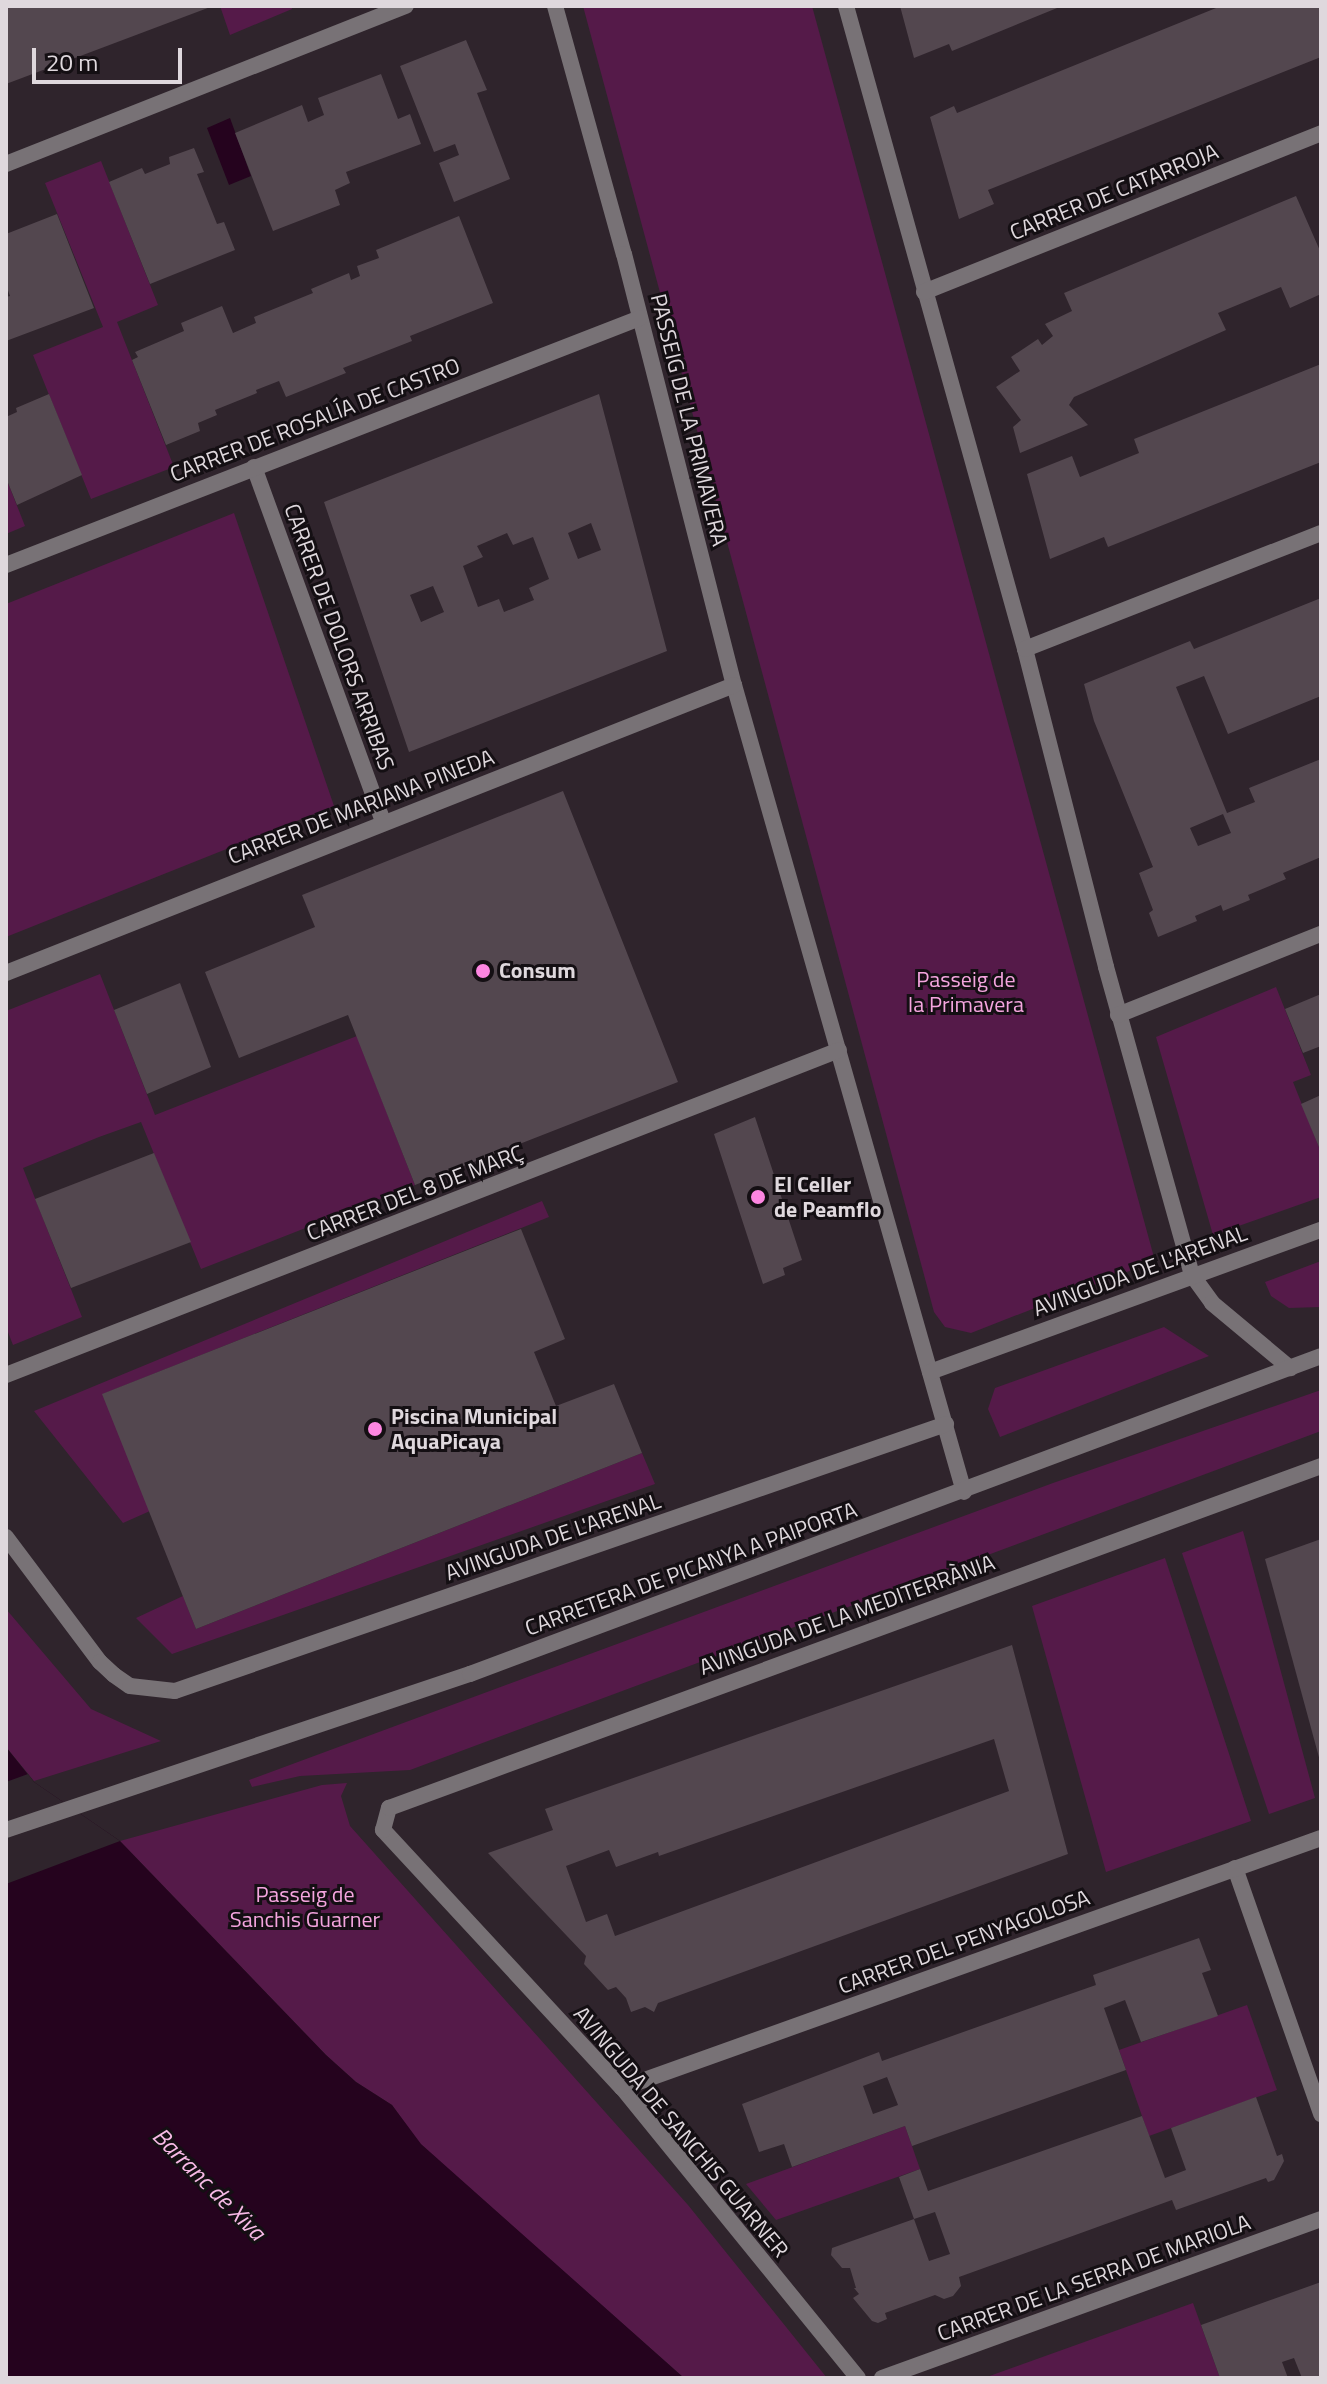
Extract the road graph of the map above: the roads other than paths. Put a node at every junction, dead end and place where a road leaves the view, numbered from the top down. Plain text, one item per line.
1 (406, 6) edge
2 (555, 6) edge
3 (846, 6) edge
4 (1321, 133) edge
5 (6, 164) edge
6 (924, 292) junction
7 (640, 318) junction
8 (254, 467) junction
9 (1321, 533) edge
10 (6, 565) edge
11 (1025, 649) junction
12 (734, 685) junction
13 (383, 822) junction
14 (1321, 934) edge
15 (6, 973) edge
16 (1118, 1015) junction
17 (839, 1050) junction
18 (1321, 1230) edge
19 (1192, 1275) junction
20 (1321, 1356) edge
21 (1290, 1368) junction
22 (930, 1372) junction
23 (6, 1375) edge
24 (946, 1424) junction
25 (1321, 1466) edge
26 (964, 1492) junction
27 (6, 1537) edge
28 (389, 1808) joint
29 (6, 1830) edge
30 (1321, 1838) edge
31 (1235, 1868) junction
32 (622, 2088) junction
33 (1321, 2114) edge
34 (1321, 2219) edge
35 (858, 2378) edge
36 (882, 2378) edge

1 - 5 street
2 - 7 street, PASSEIG DE LA PRIMAVERA
3 - 6 street
4 - 6 street, CARRER DE CATARROJA
6 - 11 street
7 - 8 street, CARRER DE ROSALÍA DE CASTRO
7 - 12 street, PASSEIG DE LA PRIMAVERA
8 - 10 street, CARRER DE ROSALÍA DE CASTRO
8 - 13 street, CARRER DE DOLORS ARRIBAS
9 - 11 street
11 - 16 street
12 - 13 street, CARRER DE MARIANA PINEDA
12 - 17 street, PASSEIG DE LA PRIMAVERA
13 - 15 street, CARRER DE MARIANA PINEDA
14 - 16 street
16 - 19 street
17 - 22 street, PASSEIG DE LA PRIMAVERA
17 - 23 street, CARRER DEL 8 DE MARÇ
18 - 19 street, AVINGUDA DE L'ARENAL
19 - 21 street
19 - 22 street, AVINGUDA DE L'ARENAL
20 - 21 street, CARRETERA DE PICANYA A PAIPORTA
21 - 26 street, CARRETERA DE PICANYA A PAIPORTA
22 - 24 street, PASSEIG DE LA PRIMAVERA
24 - 26 street, PASSEIG DE LA PRIMAVERA
24 - 27 street, AVINGUDA DE L'ARENAL
25 - 28 street, AVINGUDA DE LA MEDITERRÀNIA
26 - 29 street, CARRETERA DE PICANYA A PAIPORTA
28 - 32 street, AVINGUDA DE SANCHIS GUARNER
30 - 31 street, CARRER DEL PENYAGOLOSA
31 - 32 street, CARRER DEL PENYAGOLOSA
31 - 33 street
32 - 35 street, AVINGUDA DE SANCHIS GUARNER
34 - 36 street, CARRER DE LA SERRA DE MARIOLA

